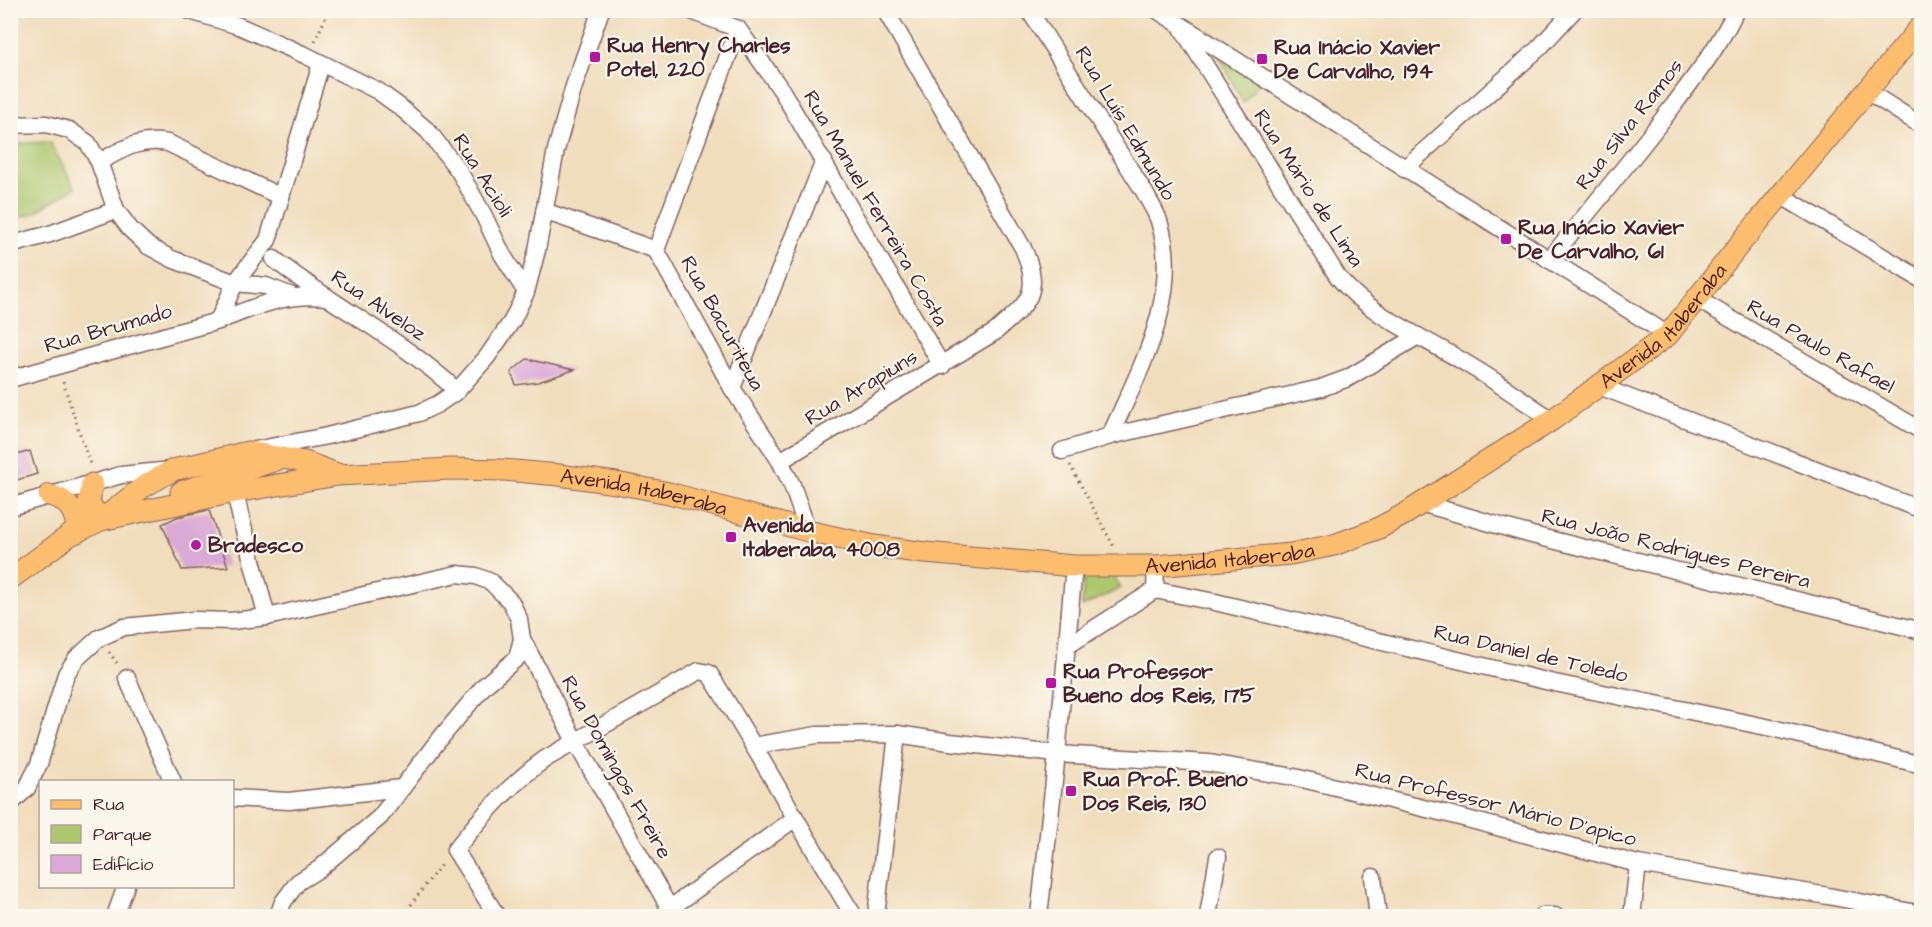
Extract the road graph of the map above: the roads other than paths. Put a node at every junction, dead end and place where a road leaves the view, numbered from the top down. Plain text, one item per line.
1 (188, 10) edge
2 (689, 10) edge
3 (885, 10) edge
4 (1029, 10) edge
5 (1157, 10) edge
6 (1574, 10) edge
7 (1736, 10) edge
8 (601, 11) edge
9 (1922, 25) edge
10 (1181, 27) junction
11 (738, 29) junction
12 (314, 60) junction
13 (1866, 91) junction
14 (10, 125) edge
15 (1922, 126) edge
16 (824, 161) junction
17 (99, 162) junction
18 (1404, 169) junction
19 (1782, 196) junction
20 (281, 197) junction
21 (116, 210) junction
22 (544, 211) junction
23 (268, 240) junction
24 (10, 245) edge
25 (656, 250) junction
26 (274, 259) junction
27 (1549, 260) junction
28 (1922, 280) edge
29 (235, 283) junction
30 (526, 292) junction
31 (292, 296) junction
32 (327, 297) junction
33 (1697, 299) junction
34 (218, 321) junction
35 (1668, 335) junction
36 (1418, 336) junction
37 (942, 366) junction
38 (10, 379) edge
39 (1599, 386) junction
40 (732, 388) junction
41 (457, 391) junction
42 (1552, 420) junction
43 (1922, 431) edge
44 (327, 436) junction
45 (1110, 436) junction
46 (1062, 451) road end
47 (248, 452) junction
48 (283, 458) junction
49 (780, 462) junction
50 (173, 470) junction
51 (338, 475) junction
52 (236, 482) junction
53 (94, 483) junction
54 (49, 495) junction
55 (1421, 503) junction
56 (10, 507) edge
57 (1917, 508) dead end
58 (101, 520) junction
59 (808, 531) junction
60 (78, 532) junction
61 (1074, 566) junction
62 (1156, 566) junction
63 (10, 579) edge
64 (1155, 590) junction
65 (267, 617) junction
66 (1922, 631) edge
67 (522, 639) junction
68 (1067, 646) junction
69 (127, 678) road end
70 (897, 734) junction
71 (575, 741) junction
72 (753, 746) junction
73 (1057, 754) junction
74 (1922, 765) edge
75 (172, 780) edge
76 (401, 788) junction
77 (234, 798) edge
78 (10, 804) edge
79 (794, 819) junction
80 (1218, 857) dead end
81 (1638, 864) junction
82 (1373, 877) dead end
83 (125, 888) edge
84 (669, 914) edge
85 (1922, 914) edge
86 (115, 916) edge
87 (278, 916) edge
88 (497, 916) edge
89 (854, 916) edge
90 (876, 916) edge
91 (1038, 916) edge
92 (1208, 916) edge
93 (1378, 916) edge
94 (1542, 916) edge
95 (1555, 916) edge
96 (1632, 916) edge

1 - 12 street, Rua Acioli
2 - 11 street
3 - 37 street, Rua Arapiuns
4 - 45 street, Rua Luís Edmundo
5 - 10 street
6 - 18 street
7 - 27 street, Rua Silva Ramos
8 - 22 street
9 - 13 main road, Avenida Itaberaba
10 - 18 street
10 - 36 street, Rua Mário de Lima
11 - 16 street, Rua Manuel Ferreira Costa
11 - 25 street, Rua Bacuriteua
12 - 20 street
12 - 30 street, Rua Acioli
13 - 15 street
13 - 19 main road, Avenida Itaberaba
14 - 17 street
16 - 37 street, Rua Manuel Ferreira Costa
16 - 40 street
17 - 20 street
17 - 21 street
18 - 27 street
19 - 28 street
19 - 33 main road, Avenida Itaberaba
20 - 23 street
21 - 24 street
21 - 29 street
22 - 25 street
22 - 30 street
23 - 26 street
23 - 29 street
25 - 40 street, Rua Bacuriteua
26 - 31 street
26 - 32 street, Rua Alveloz
27 - 35 street
29 - 31 street
29 - 34 street
30 - 41 street
31 - 32 street, Rua Brumado
31 - 34 street, Rua Brumado
32 - 41 street, Rua Alveloz
33 - 35 main road, Avenida Itaberaba
33 - 43 street, Rua Paulo Rafael
34 - 38 street, Rua Brumado
35 - 39 main road, Avenida Itaberaba
36 - 42 street, Rua Mário de Lima
36 - 45 street
37 - 49 street, Rua Arapiuns
39 - 42 main road, Avenida Itaberaba
39 - 57 street
40 - 49 street, Rua Bacuriteua
41 - 44 street
42 - 55 main road, Avenida Itaberaba
44 - 47 street
44 - 48 street
45 - 46 street
47 - 48 main road, Avenida Itaberaba
47 - 50 main road, Avenida Itaberaba
48 - 51 main road, Avenida Itaberaba
48 - 52 main road
49 - 59 street, Rua Bacuriteua
50 - 53 street
50 - 58 main road, Avenida Itaberaba
51 - 52 main road, Avenida Itaberaba
51 - 59 main road, Avenida Itaberaba
52 - 58 main road, Avenida Itaberaba
52 - 65 street
53 - 54 street
53 - 58 main road
54 - 56 street
54 - 60 main road
55 - 62 main road, Avenida Itaberaba
55 - 66 street, Rua João Rodrigues Pereira
58 - 60 main road, Avenida Itaberaba
59 - 61 main road, Avenida Itaberaba
60 - 63 main road, Avenida Itaberaba
61 - 62 main road, Avenida Itaberaba
61 - 68 street
62 - 64 street
64 - 68 street
64 - 74 street, Rua Daniel de Toledo
65 - 67 street, Rua Domingos Freire
65 - 78 street, Rua Domingos Freire
67 - 71 street, Rua Domingos Freire
67 - 76 street
68 - 73 street
69 - 75 street
70 - 72 street, Rua Professor Mário D'apico
70 - 73 street, Rua Professor Mário D'apico
70 - 90 street
71 - 72 street
71 - 84 street, Rua Domingos Freire
71 - 88 street
72 - 79 street
73 - 81 street, Rua Professor Mário D'apico
73 - 91 street
76 - 77 street
76 - 87 street
79 - 84 street
79 - 89 street
80 - 92 street
81 - 85 street, Rua Professor Mário D'apico
81 - 96 street
82 - 93 street
83 - 86 street
94 - 95 street

